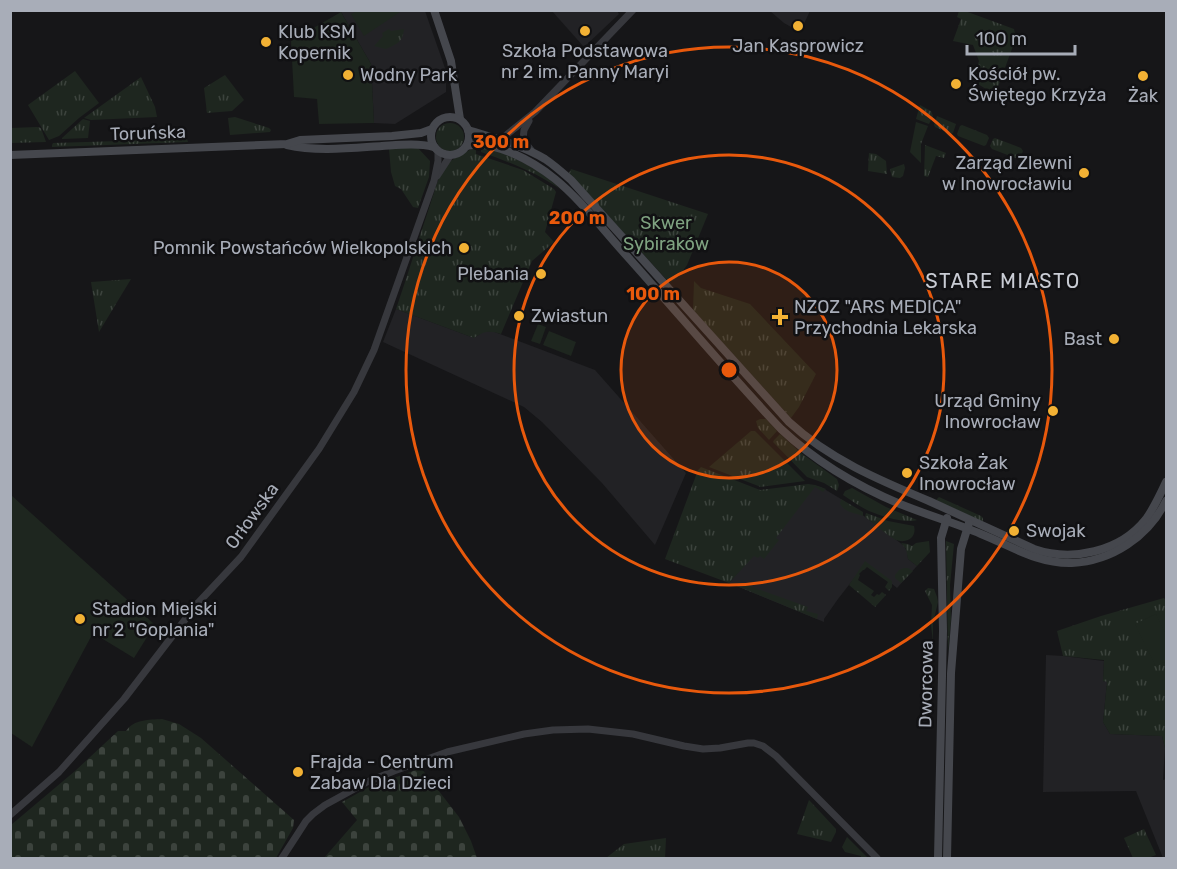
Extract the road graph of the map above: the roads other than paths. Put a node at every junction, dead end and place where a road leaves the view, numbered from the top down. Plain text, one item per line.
1 (434, 10) edge
2 (633, 10) edge
3 (454, 92) junction
4 (535, 111) junction
5 (447, 117) junction
6 (460, 119) junction
7 (432, 129) junction
8 (468, 130) junction
9 (500, 140) junction
10 (287, 144) junction
11 (467, 146) junction
12 (436, 149) junction
13 (534, 153) junction
14 (10, 154) edge
15 (450, 156) junction
16 (434, 181) junction
17 (1167, 482) edge
18 (1167, 501) edge
19 (949, 511) junction
20 (945, 521) junction
21 (969, 524) junction
22 (10, 815) edge
23 (282, 858) edge
24 (877, 858) edge
25 (939, 858) edge
26 (947, 858) edge

1 - 3 main road
2 - 4 street
3 - 5 main road
3 - 6 main road
4 - 9 street
4 - 13 street
5 - 6 main road
5 - 7 main road
6 - 8 main road
7 - 10 main road, Toruńska
7 - 12 main road
8 - 9 main road
8 - 11 main road
9 - 13 main road
10 - 12 main road, Toruńska
10 - 14 main road, Toruńska
11 - 15 main road
11 - 20 main road
12 - 15 main road
12 - 16 street, Orłowska
13 - 19 main road
15 - 16 street, Orłowska
16 - 22 street, Orłowska
17 - 21 main road
18 - 21 main road
19 - 20 main road, Dworcowa
19 - 21 main road
20 - 21 main road
20 - 25 main road, Dworcowa
21 - 26 main road, Dworcowa
23 - 24 street

